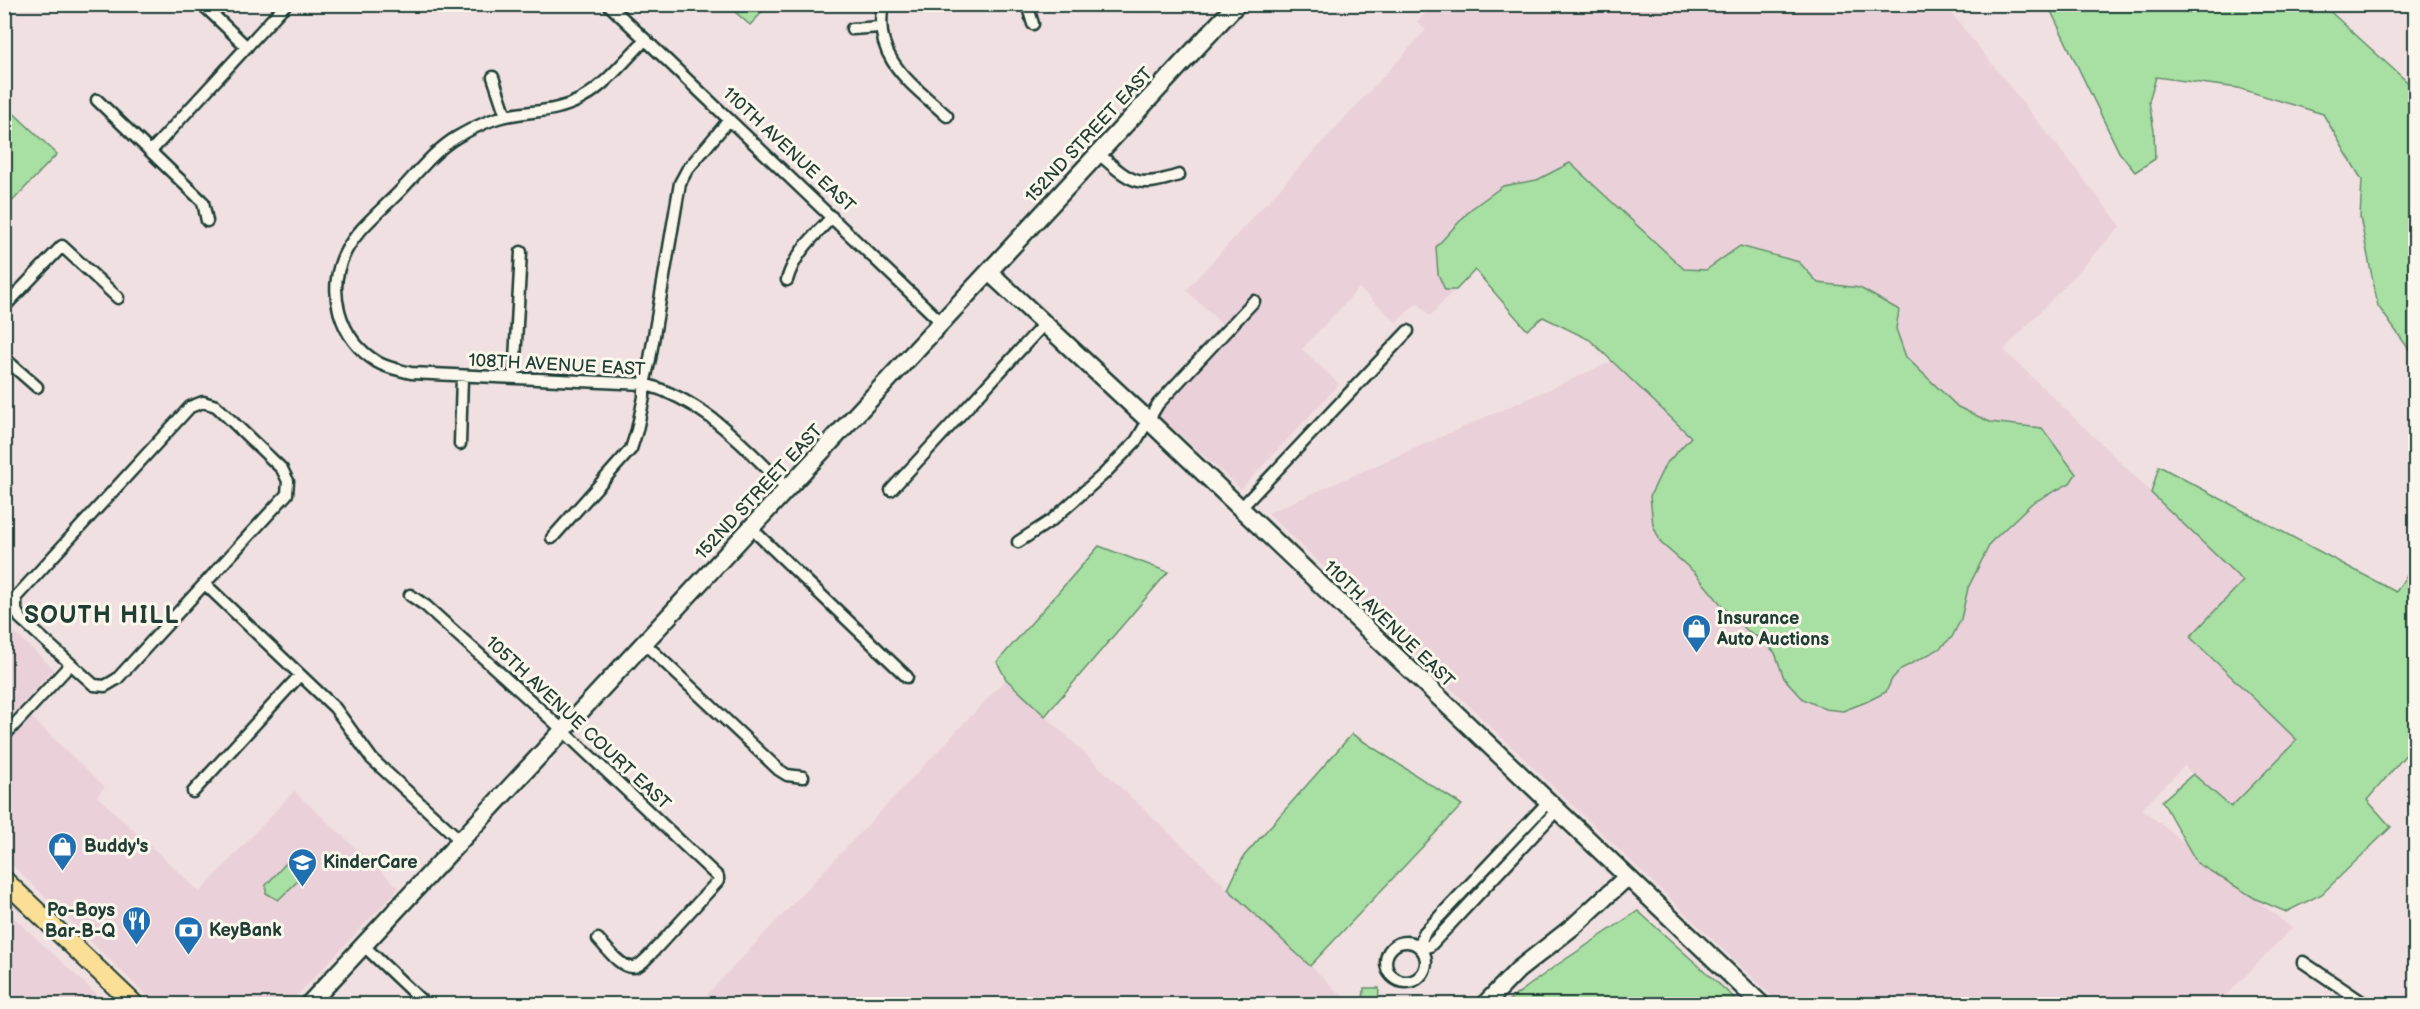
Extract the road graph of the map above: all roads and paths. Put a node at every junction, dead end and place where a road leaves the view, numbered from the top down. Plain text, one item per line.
1 (202, 4) edge
2 (286, 4) edge
3 (608, 4) edge
4 (883, 4) edge
5 (1027, 4) edge
6 (1237, 4) edge
7 (1033, 24) dead end
8 (880, 27) junction
9 (852, 29) dead end
10 (645, 40) junction
11 (247, 47) junction
12 (493, 77) dead end
13 (97, 100) dead end
14 (506, 116) junction
15 (947, 116) dead end
16 (729, 120) junction
17 (151, 151) junction
18 (1099, 154) junction
19 (1179, 176) dead end
20 (832, 217) junction
21 (207, 221) dead end
22 (521, 252) dead end
23 (989, 272) junction
24 (787, 280) dead end
25 (118, 298) dead end
26 (1254, 301) dead end
27 (4, 308) edge
28 (942, 323) junction
29 (1044, 324) junction
30 (1408, 331) dead end
31 (4, 358) edge
32 (462, 377) junction
33 (514, 378) junction
34 (644, 384) junction
35 (37, 387) dead end
36 (1149, 421) junction
37 (460, 444) dead end
38 (788, 489) junction
39 (891, 490) dead end
40 (1240, 509) junction
41 (752, 529) junction
42 (552, 538) dead end
43 (1018, 542) dead end
44 (205, 584) junction
45 (410, 595) dead end
46 (644, 643) junction
47 (70, 665) junction
48 (300, 675) junction
49 (907, 677) dead end
50 (564, 731) junction
51 (4, 736) edge
52 (803, 777) dead end
53 (193, 792) dead end
54 (1553, 806) junction
55 (461, 841) junction
56 (1627, 877) junction
57 (4, 880) edge
58 (598, 939) dead end
59 (364, 946) junction
60 (1419, 947) dead end
61 (2303, 962) dead end
62 (134, 1005) edge
63 (309, 1005) edge
64 (425, 1005) edge
65 (1485, 1005) edge
66 (1761, 1005) edge
67 (2365, 1005) edge

1 - 11 street
2 - 11 street
3 - 10 street, 110TH AVENUE EAST
4 - 8 street
5 - 7 street
6 - 18 main road, 152ND STREET EAST
8 - 9 street
8 - 15 street
10 - 14 street
10 - 16 street, 110TH AVENUE EAST
11 - 17 street
12 - 14 street
13 - 17 street
14 - 32 street, 108TH AVENUE EAST
16 - 20 street, 110TH AVENUE EAST
16 - 34 street
17 - 21 street
18 - 19 street
18 - 23 main road, 152ND STREET EAST
20 - 24 street
20 - 28 street, 110TH AVENUE EAST
22 - 33 street
23 - 28 main road, 152ND STREET EAST
23 - 29 main road, 110TH AVENUE EAST
25 - 27 street
26 - 36 street
28 - 38 main road, 152ND STREET EAST
29 - 36 main road, 110TH AVENUE EAST
29 - 39 street
30 - 40 street
31 - 35 street
32 - 33 street, 108TH AVENUE EAST
32 - 37 street
33 - 34 street, 108TH AVENUE EAST
34 - 38 street, 108TH AVENUE EAST
34 - 42 street
36 - 40 main road, 110TH AVENUE EAST
36 - 43 street
38 - 41 main road, 152ND STREET EAST
40 - 54 main road, 110TH AVENUE EAST
41 - 46 main road, 152ND STREET EAST
41 - 49 street
44 - 47 street
44 - 47 street
44 - 48 street
45 - 50 street, 105TH AVENUE COURT EAST
46 - 50 main road, 152ND STREET EAST
46 - 52 street
47 - 51 street
48 - 53 street
48 - 55 street
50 - 55 main road, 152ND STREET EAST
50 - 58 street, 105TH AVENUE COURT EAST
54 - 56 main road, 110TH AVENUE EAST
54 - 60 street
55 - 59 main road, 152ND STREET EAST
56 - 65 main road
56 - 66 main road, 110TH AVENUE EAST
57 - 62 main road
59 - 63 main road, 152ND STREET EAST
59 - 64 street
61 - 67 street

